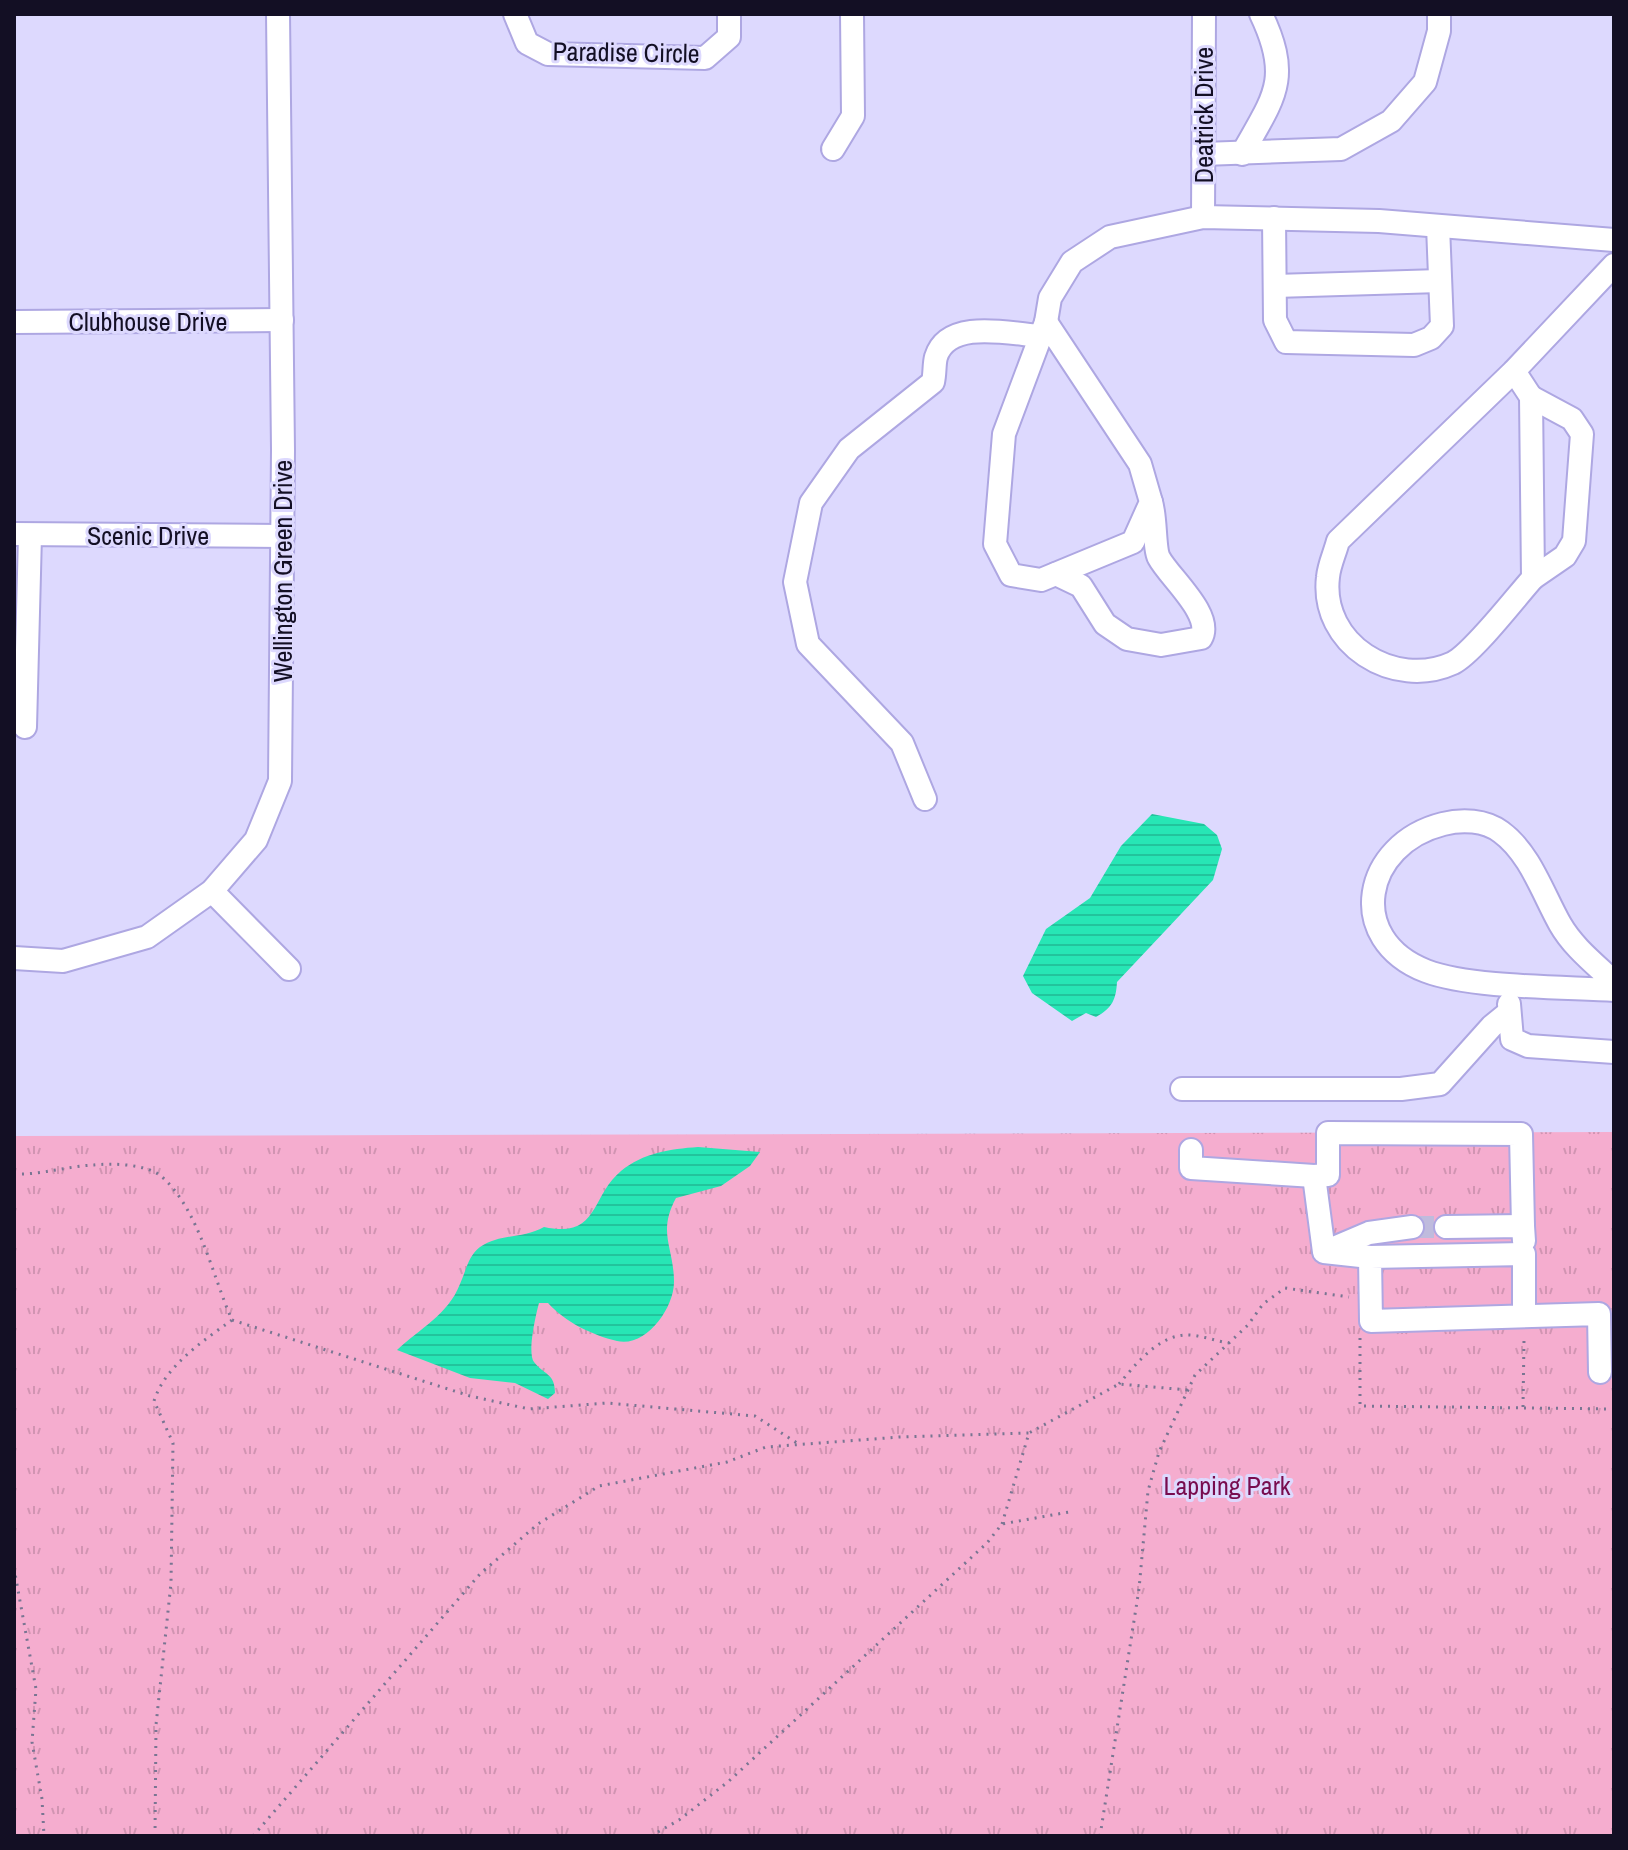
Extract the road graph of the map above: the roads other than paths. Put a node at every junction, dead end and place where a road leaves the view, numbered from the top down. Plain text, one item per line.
1 (278, 14) edge
2 (515, 14) edge
3 (729, 14) edge
4 (852, 14) edge
5 (1204, 14) edge
6 (1261, 14) edge
7 (1439, 14) edge
8 (833, 149) dead end
9 (1203, 154) junction
10 (1242, 154) junction
11 (1203, 217) junction
12 (1274, 218) junction
13 (1438, 226) junction
14 (1614, 240) edge
15 (1614, 265) edge
16 (1440, 281) junction
17 (1275, 286) junction
18 (282, 320) junction
19 (14, 322) edge
20 (1043, 329) junction
21 (1514, 371) junction
22 (1531, 397) junction
23 (1151, 502) junction
24 (22, 534) edge
25 (283, 536) junction
26 (1056, 574) junction
27 (1533, 578) junction
28 (25, 727) dead end
29 (925, 799) dead end
30 (212, 891) junction
31 (14, 958) edge
32 (289, 969) dead end
33 (1614, 982) edge
34 (1510, 983) junction
35 (1614, 990) edge
36 (1508, 1013) junction
37 (1614, 1052) edge
38 (1182, 1089) dead end
39 (1191, 1150) dead end
40 (1314, 1176) junction
41 (1523, 1226) junction
42 (1412, 1227) tunnel mouth
43 (1446, 1227) tunnel mouth
44 (1324, 1252) junction
45 (1524, 1254) junction
46 (1370, 1257) junction
47 (1524, 1315) junction
48 (1600, 1372) dead end

1 - 18 street, Wellington Green Drive
2 - 3 street, Paradise Circle
4 - 8 street
5 - 9 street, Deatrick Drive
6 - 10 street
7 - 10 street
9 - 10 street
9 - 11 street, Deatrick Drive
11 - 12 street
11 - 20 street
12 - 13 street
12 - 17 street
13 - 14 street
13 - 16 street
15 - 21 street
16 - 17 street
16 - 17 street
18 - 19 street, Clubhouse Drive
18 - 25 street, Wellington Green Drive
20 - 23 street
20 - 26 street
20 - 29 street
21 - 22 street
21 - 27 street
22 - 27 street
22 - 27 street
23 - 26 street
23 - 26 street
24 - 25 street, Scenic Drive
24 - 28 street
25 - 30 street, Wellington Green Drive
30 - 31 street, Wellington Green Drive
30 - 32 street
33 - 34 street
34 - 35 street
34 - 36 street
36 - 37 street
36 - 38 street
39 - 40 street
40 - 41 street
40 - 44 street
41 - 43 street
41 - 45 street
42 - 44 street
44 - 46 street
45 - 46 street
45 - 47 street
46 - 47 street
47 - 48 street

